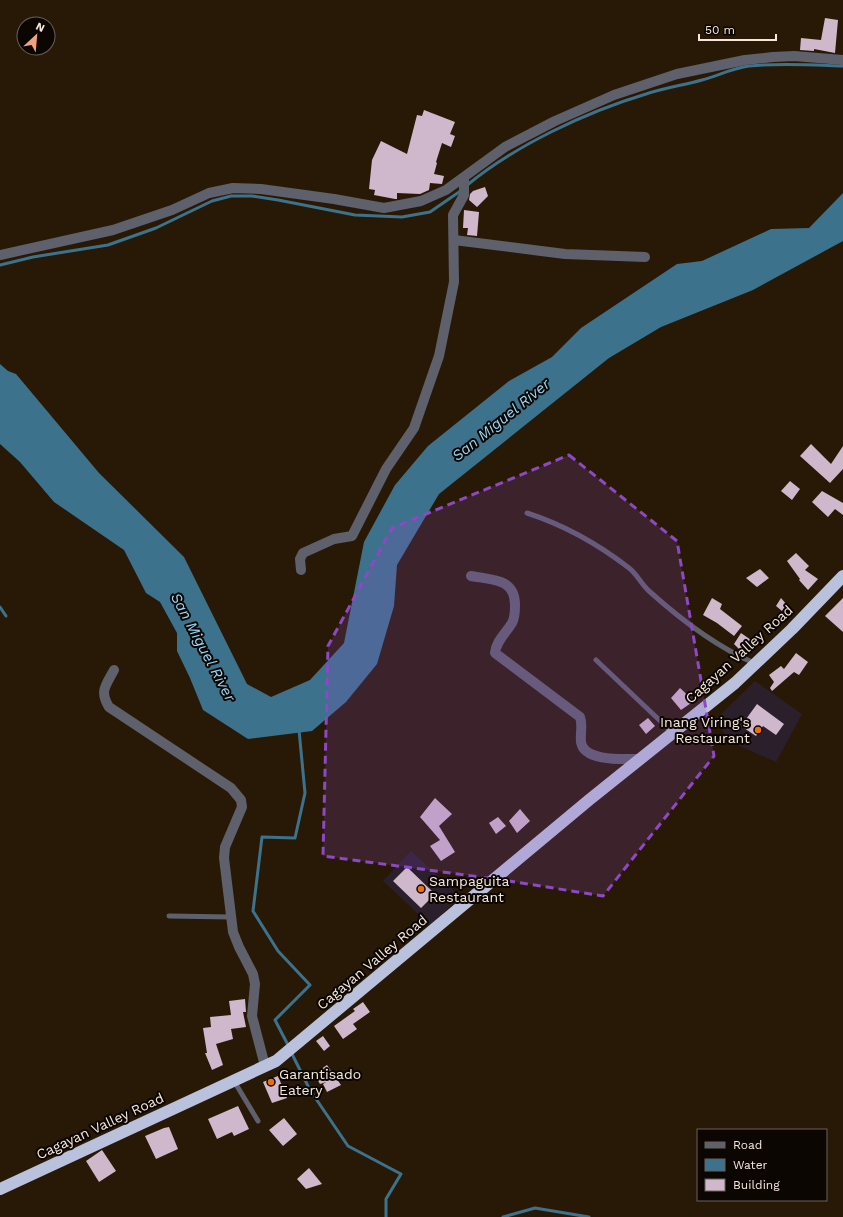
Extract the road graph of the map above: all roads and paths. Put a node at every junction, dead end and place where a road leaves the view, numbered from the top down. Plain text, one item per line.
1 (843, 60) edge
2 (464, 178) junction
3 (454, 240) junction
4 (0, 256) edge
5 (645, 256) dead end
6 (527, 513) dead end
7 (301, 570) dead end
8 (471, 576) dead end
9 (843, 576) edge
10 (596, 660) dead end
11 (755, 664) junction
12 (114, 670) dead end
13 (673, 733) junction
14 (640, 759) junction
15 (169, 916) dead end
16 (231, 917) junction
17 (271, 1063) junction
18 (234, 1081) junction
19 (258, 1121) dead end
20 (0, 1189) edge

1 - 2 street
2 - 3 street
2 - 4 street
3 - 5 street
3 - 7 street
6 - 11 lane
8 - 14 street
9 - 11 highway, Cagayan Valley Road
10 - 13 lane
11 - 13 highway, Cagayan Valley Road
12 - 16 street
13 - 14 highway, Cagayan Valley Road
14 - 17 highway, Cagayan Valley Road
15 - 16 lane
16 - 17 street
17 - 18 highway, Cagayan Valley Road
18 - 19 lane
18 - 20 highway, Cagayan Valley Road

